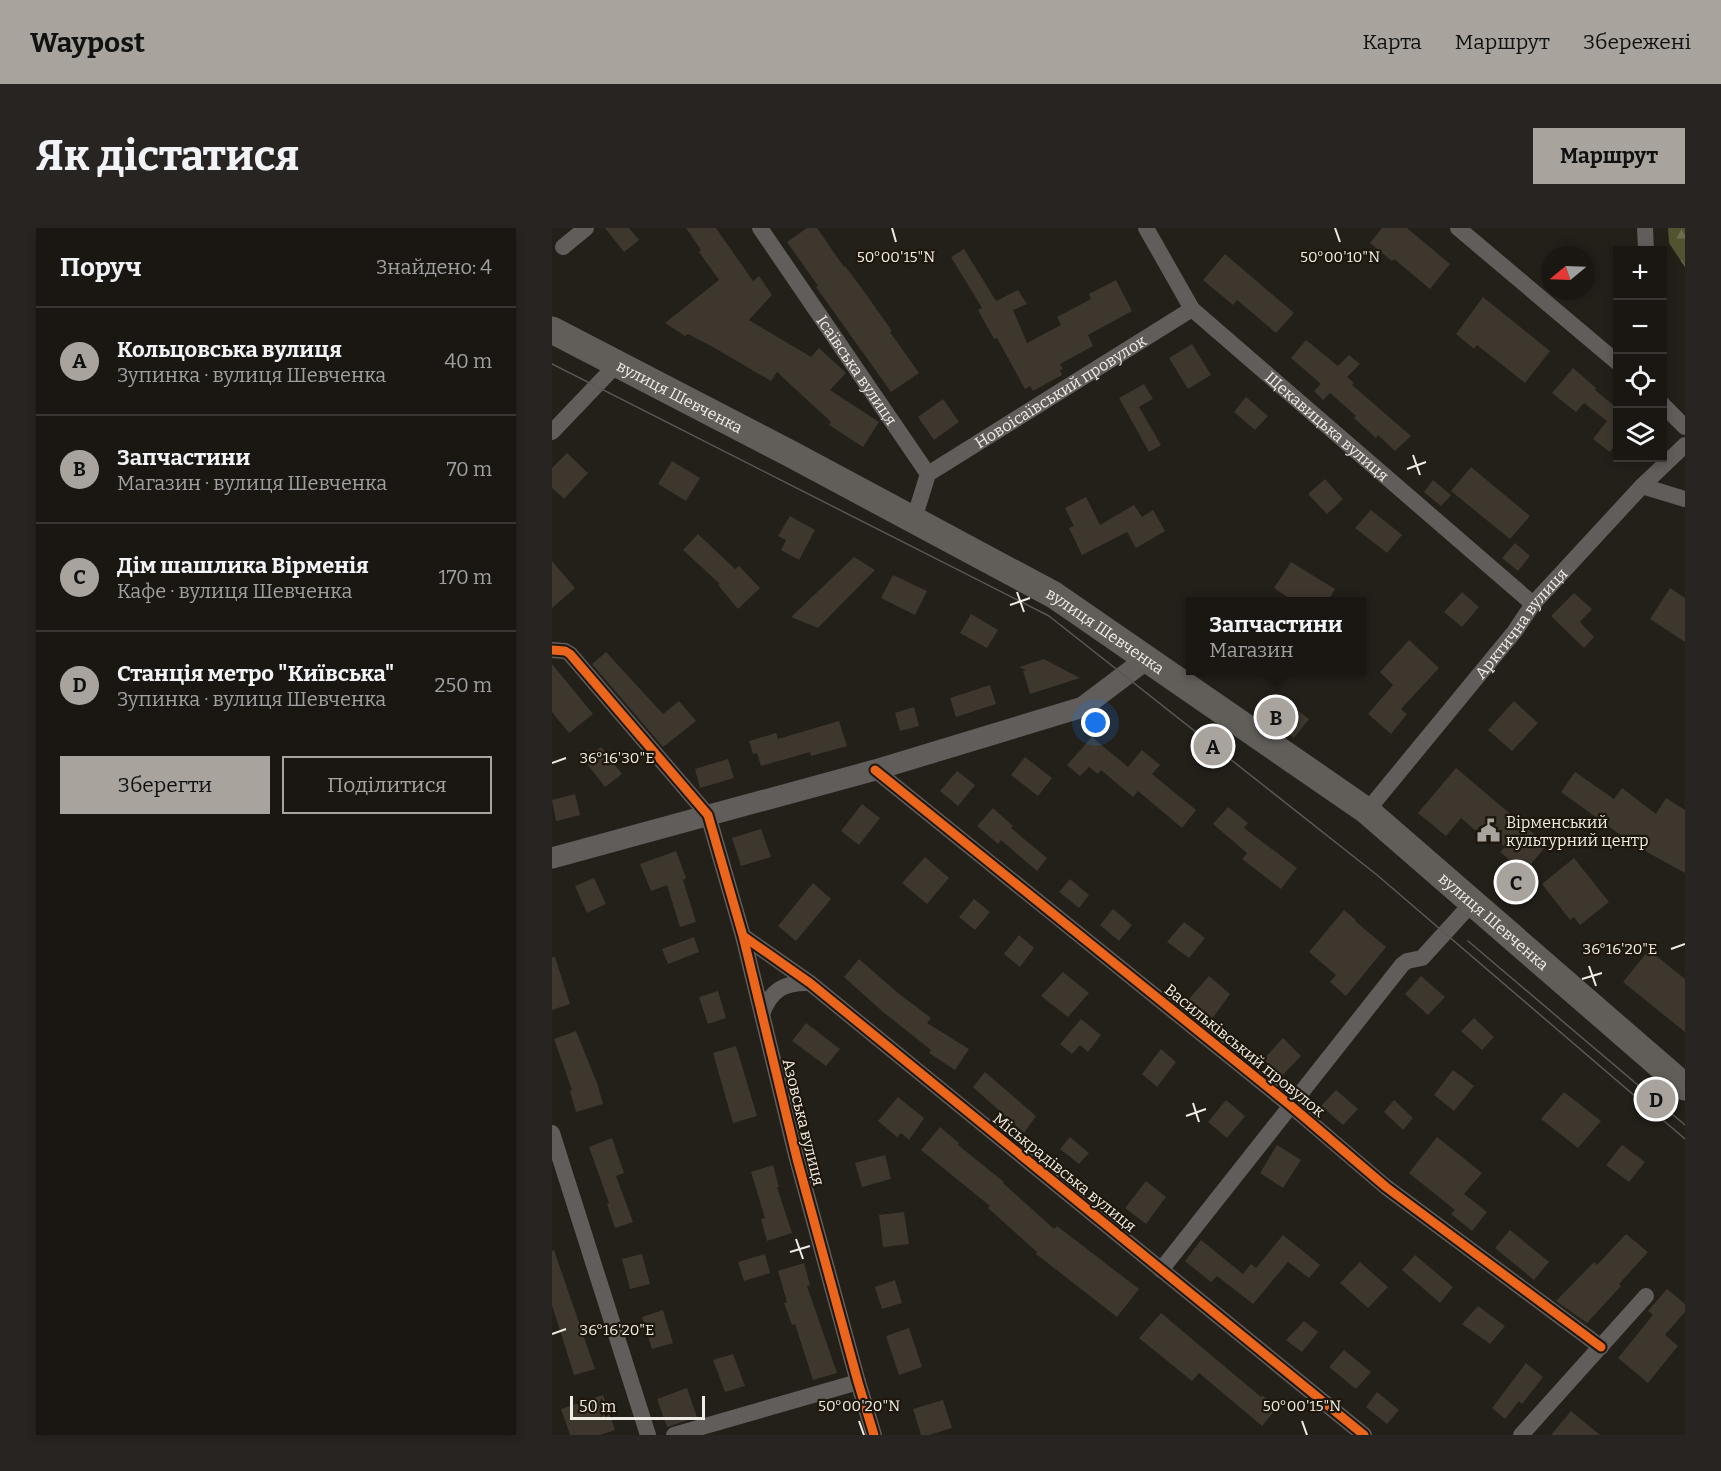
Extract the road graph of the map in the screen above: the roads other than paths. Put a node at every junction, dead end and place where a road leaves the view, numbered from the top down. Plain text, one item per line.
1 (586, 228) edge
2 (760, 228) edge
3 (1146, 228) edge
4 (1458, 228) edge
5 (1645, 228) edge
6 (563, 246) dead end
7 (1646, 246) edge
8 (1192, 309) junction
9 (552, 330) edge
10 (1613, 360) edge
11 (618, 363) junction
12 (1666, 408) edge
13 (1685, 427) edge
14 (552, 432) edge
15 (1685, 445) edge
16 (927, 474) junction
17 (1642, 486) junction
18 (1685, 499) edge
19 (914, 519) junction
20 (1533, 604) junction
21 (555, 650) edge
22 (1148, 658) junction
23 (874, 770) junction
24 (1367, 811) junction
25 (708, 815) junction
26 (552, 858) edge
27 (1473, 902) junction
28 (743, 936) junction
29 (810, 983) junction
30 (762, 1014) junction
31 (1685, 1087) edge
32 (1290, 1105) junction
33 (552, 1133) edge
34 (1161, 1270) junction
35 (1646, 1296) dead end
36 (1601, 1347) junction
37 (858, 1382) junction
38 (648, 1435) edge
39 (674, 1435) edge
40 (874, 1435) edge
41 (1364, 1435) edge
42 (1521, 1435) edge

1 - 6 street
2 - 16 street, Ісаївська вулиця
3 - 8 street, Щекавицька вулиця
4 - 10 street
5 - 7 street
8 - 16 street, Новоісаївський провулок
8 - 20 street, Щекавицька вулиця
9 - 11 main road, вулиця Шевченка
11 - 14 street
11 - 19 main road, вулиця Шевченка
12 - 13 street
15 - 17 street, Арктична вулиця
16 - 19 street
17 - 18 street
17 - 20 street, Арктична вулиця
19 - 22 main road, вулиця Шевченка
20 - 24 street, Арктична вулиця
21 - 25 street
22 - 23 street
22 - 24 main road, вулиця Шевченка
23 - 25 street
23 - 32 street, Васильківський провулок
24 - 27 main road, вулиця Шевченка
25 - 26 street
25 - 28 street, Азовська вулиця
27 - 31 main road, вулиця Шевченка
27 - 32 street
28 - 29 street, Міськрадівська вулиця
28 - 30 street, Азовська вулиця
29 - 30 street
29 - 34 street, Міськрадівська вулиця
30 - 37 street, Азовська вулиця
32 - 34 street
32 - 36 street, Васильківський провулок
33 - 38 street
34 - 41 street, Міськрадівська вулиця
35 - 36 street
36 - 42 street
37 - 39 street
37 - 40 street, Азовська вулиця

